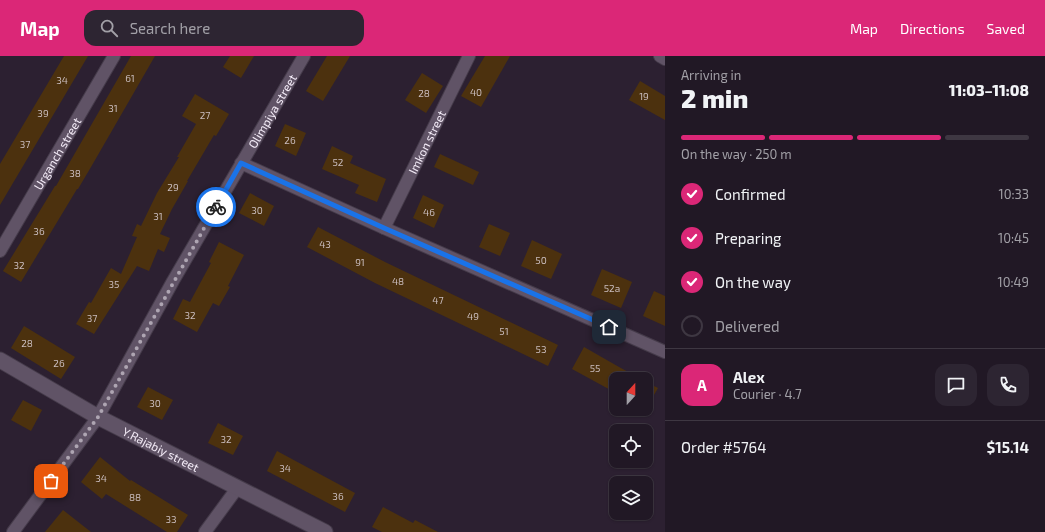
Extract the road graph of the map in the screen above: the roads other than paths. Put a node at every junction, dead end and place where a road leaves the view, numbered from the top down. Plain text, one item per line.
1 (114, 56) edge
2 (304, 56) edge
3 (469, 56) edge
4 (660, 56) edge
5 (665, 59) edge
6 (241, 163) junction
7 (384, 228) junction
8 (0, 251) edge
9 (665, 352) edge
10 (0, 360) edge
11 (98, 417) junction
12 (238, 487) junction
13 (13, 532) edge
14 (205, 532) edge
15 (325, 532) edge

1 - 8 street, Urganch street
2 - 6 street, Olimpiya street
3 - 7 street, Imkon street
4 - 5 street
6 - 7 street
6 - 11 street, Olimpiya street
7 - 9 street
10 - 11 street, Y.Rajabiy street
11 - 12 street, Y.Rajabiy street
11 - 13 street, Olimpiya street
12 - 14 street
12 - 15 street, Y.Rajabiy street

